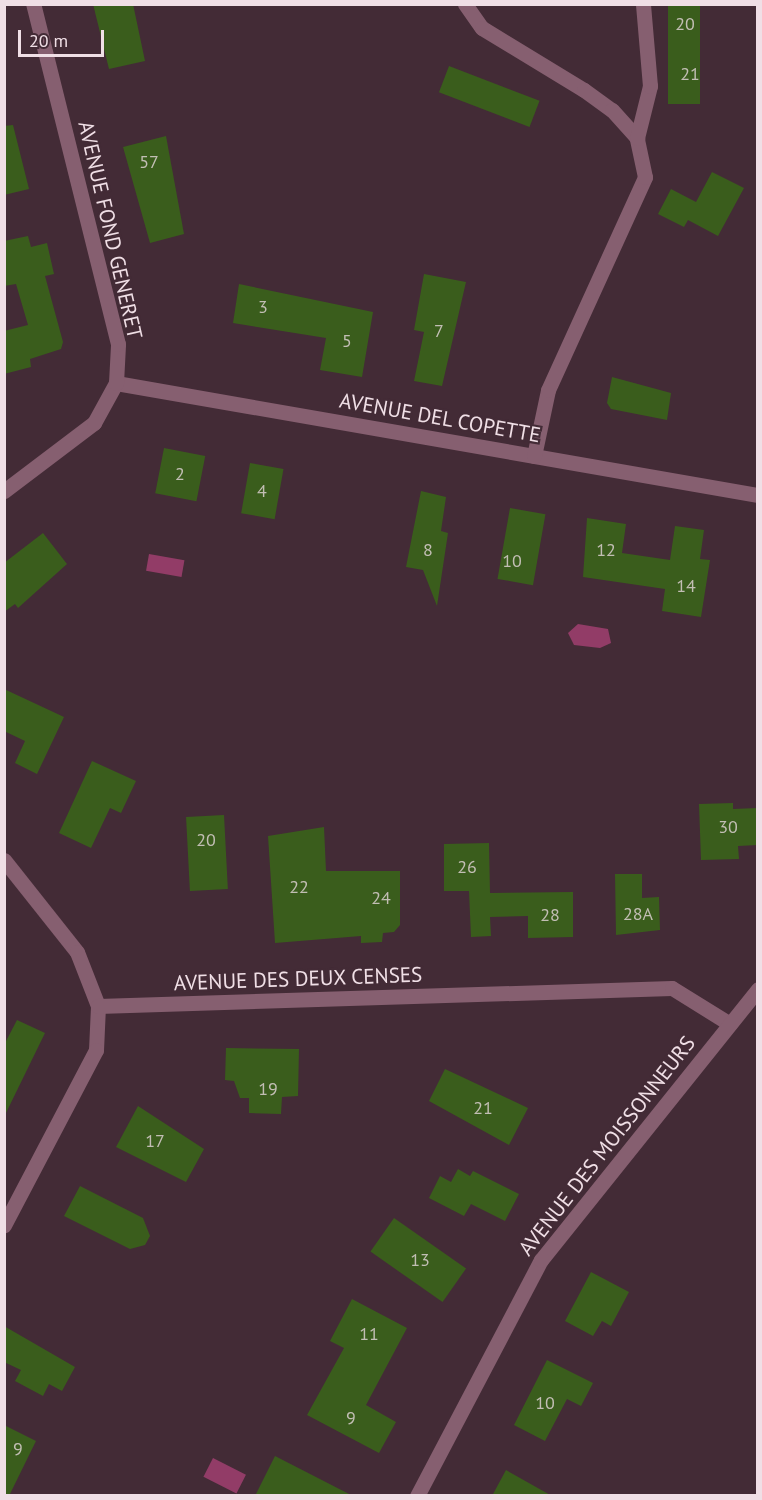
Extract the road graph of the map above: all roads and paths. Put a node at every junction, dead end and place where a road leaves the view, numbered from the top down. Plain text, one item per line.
1 (33, 4) edge
2 (465, 4) edge
3 (643, 4) edge
4 (637, 138) junction
5 (116, 383) junction
6 (534, 456) junction
7 (4, 492) edge
8 (758, 495) edge
9 (4, 860) edge
10 (758, 989) edge
11 (98, 1006) junction
12 (730, 1024) junction
13 (4, 1225) edge
14 (417, 1496) edge

1 - 5 street, AVENUE FOND GENERET
2 - 4 street
3 - 4 street
4 - 6 street
5 - 6 street, AVENUE DEL COPETTE
5 - 7 street, AVENUE FOND GENERET
6 - 8 street, AVENUE DEL COPETTE
9 - 11 street
10 - 12 street, AVENUE DES MOISSONNEURS
11 - 12 street, AVENUE DES DEUX CENSES
11 - 13 street
12 - 14 street, AVENUE DES MOISSONNEURS

